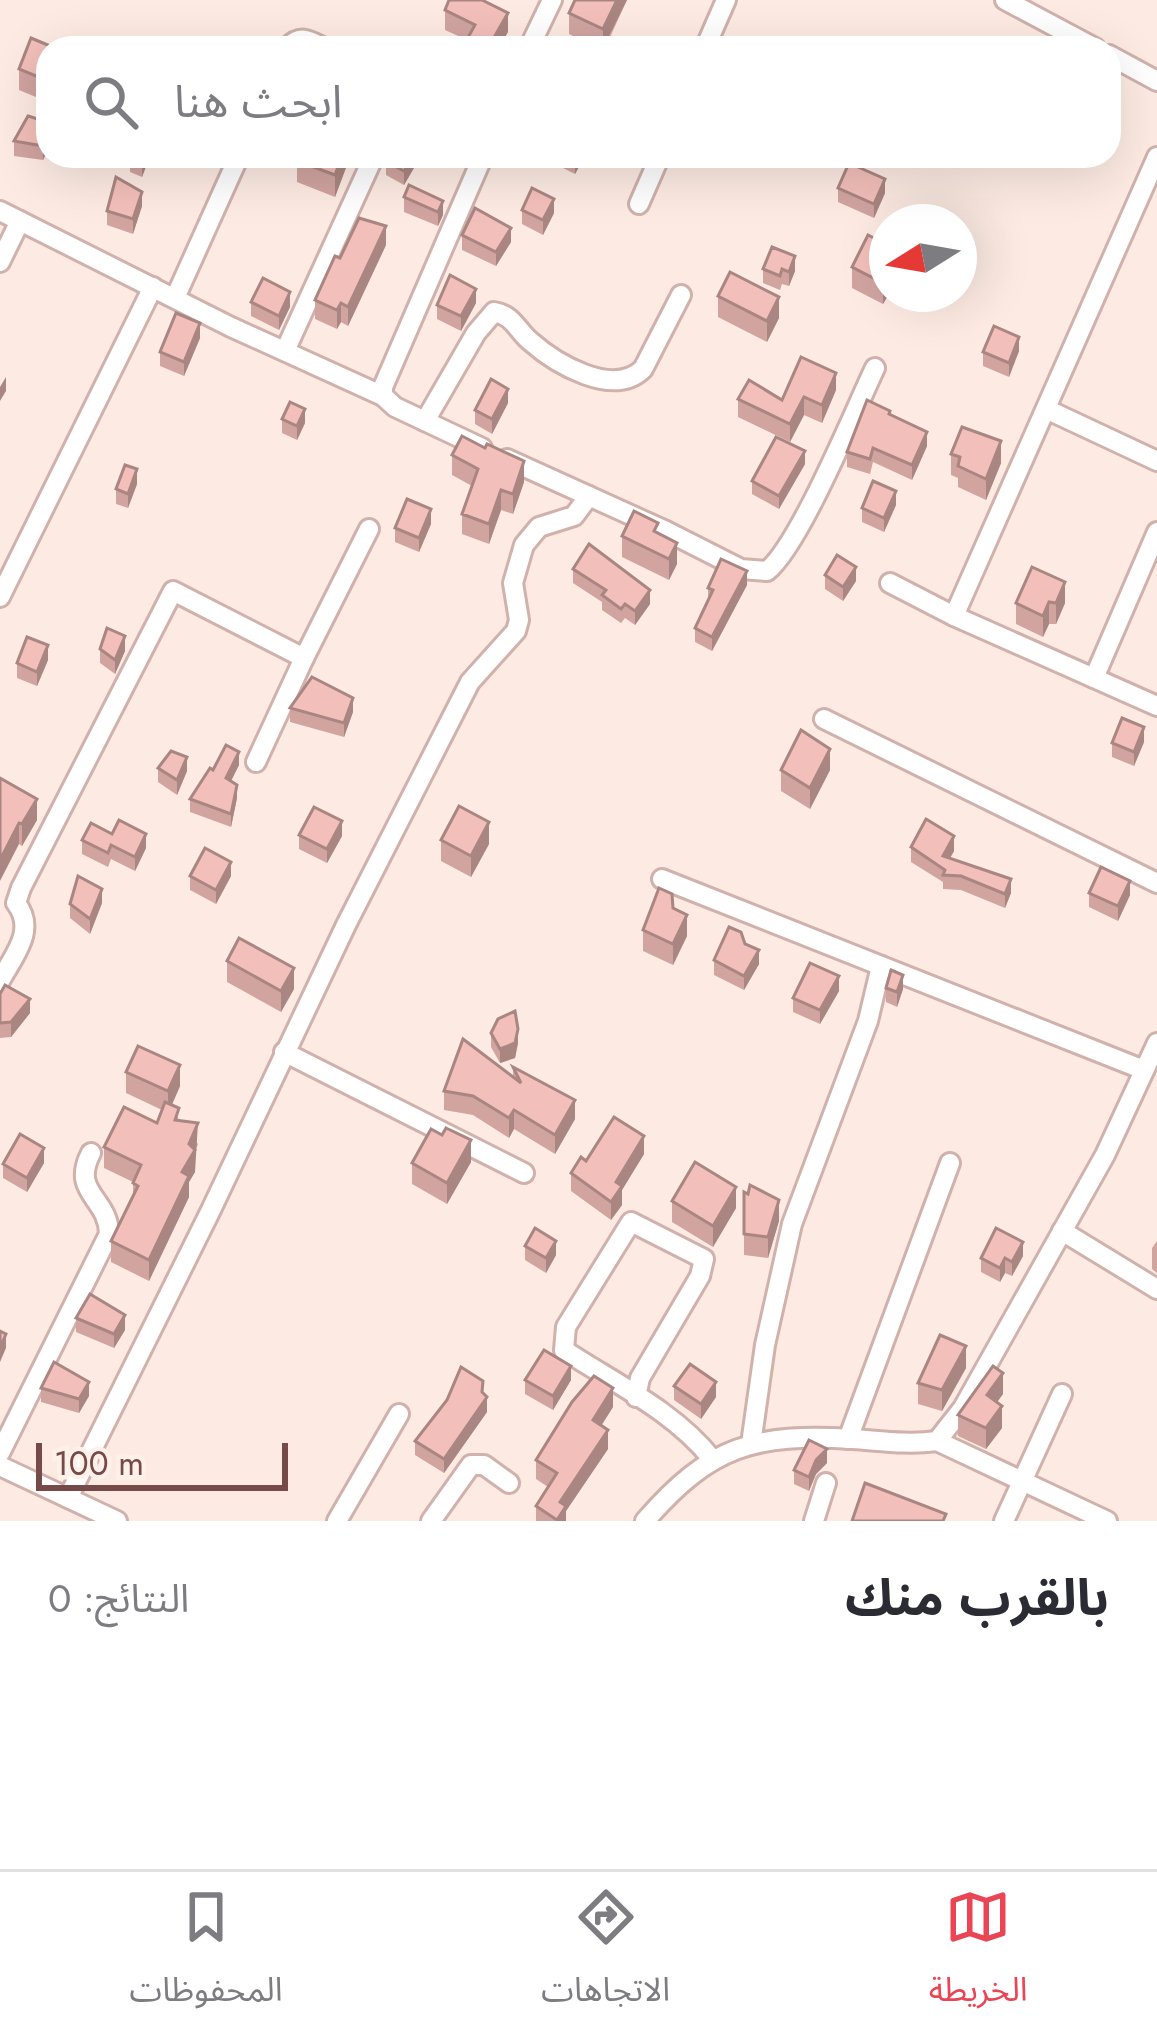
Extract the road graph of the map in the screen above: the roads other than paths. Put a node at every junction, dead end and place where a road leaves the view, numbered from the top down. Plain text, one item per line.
1 (552, 0) edge
2 (726, 0) edge
3 (1005, 0) edge
4 (536, 36) edge
5 (711, 36) edge
6 (1072, 36) edge
7 (1121, 62) edge
8 (1157, 81) edge
9 (1157, 157) edge
10 (234, 168) edge
11 (369, 168) edge
12 (478, 168) edge
13 (655, 168) edge
14 (1138, 201) junction
15 (639, 205) dead end
16 (1157, 210) edge
17 (0, 211) edge
18 (20, 221) junction
19 (0, 262) edge
20 (153, 287) junction
21 (681, 295) dead end
22 (175, 298) junction
23 (285, 352) junction
24 (875, 368) dead end
25 (383, 396) junction
26 (1046, 409) junction
27 (425, 421) junction
28 (1157, 461) edge
29 (589, 496) junction
30 (369, 529) dead end
31 (1157, 532) edge
32 (890, 584) dead end
33 (0, 596) edge
34 (954, 616) junction
35 (304, 658) junction
36 (1094, 678) junction
37 (1157, 706) edge
38 (824, 719) dead end
39 (256, 761) dead end
40 (662, 880) dead end
41 (1157, 883) edge
42 (881, 966) junction
43 (0, 981) edge
44 (1157, 1043) edge
45 (284, 1052) junction
46 (1144, 1070) junction
47 (91, 1153) dead end
48 (950, 1163) dead end
49 (524, 1173) dead end
50 (1062, 1231) junction
51 (1157, 1289) edge
52 (1062, 1394) dead end
53 (636, 1397) junction
54 (399, 1414) dead end
55 (848, 1439) junction
56 (938, 1442) junction
57 (751, 1444) junction
58 (0, 1454) edge
59 (712, 1459) junction
60 (0, 1466) edge
61 (509, 1483) dead end
62 (826, 1483) dead end
63 (1021, 1483) junction
64 (68, 1498) junction
65 (116, 1521) edge
66 (337, 1521) edge
67 (431, 1521) edge
68 (645, 1521) edge
69 (814, 1521) edge
70 (1004, 1521) edge
71 (1107, 1521) edge

1 - 4 street
2 - 5 street
3 - 6 street
7 - 8 street
9 - 14 street
10 - 22 street
11 - 23 street
12 - 25 street
13 - 15 street
14 - 16 street
14 - 26 street
17 - 18 street
18 - 19 street
18 - 20 street
20 - 22 street
20 - 33 street
21 - 27 street
22 - 23 street
23 - 25 street
24 - 29 street
25 - 27 street
26 - 28 street
26 - 34 street
27 - 29 street
29 - 45 street
30 - 35 street
31 - 36 street
32 - 34 street
34 - 36 street
35 - 39 street
35 - 43 street
36 - 37 street
38 - 41 street
40 - 42 street
42 - 46 street
42 - 57 street
44 - 46 street
45 - 49 street
45 - 64 street
46 - 50 street
47 - 58 street
48 - 55 street
50 - 51 street
50 - 56 street
52 - 63 street
53 - 53 street
53 - 59 street
54 - 66 street
55 - 56 street
55 - 57 street
56 - 63 street
57 - 59 street
59 - 68 street
60 - 64 street
61 - 67 street
62 - 69 street
63 - 70 street
63 - 71 street
64 - 65 street

